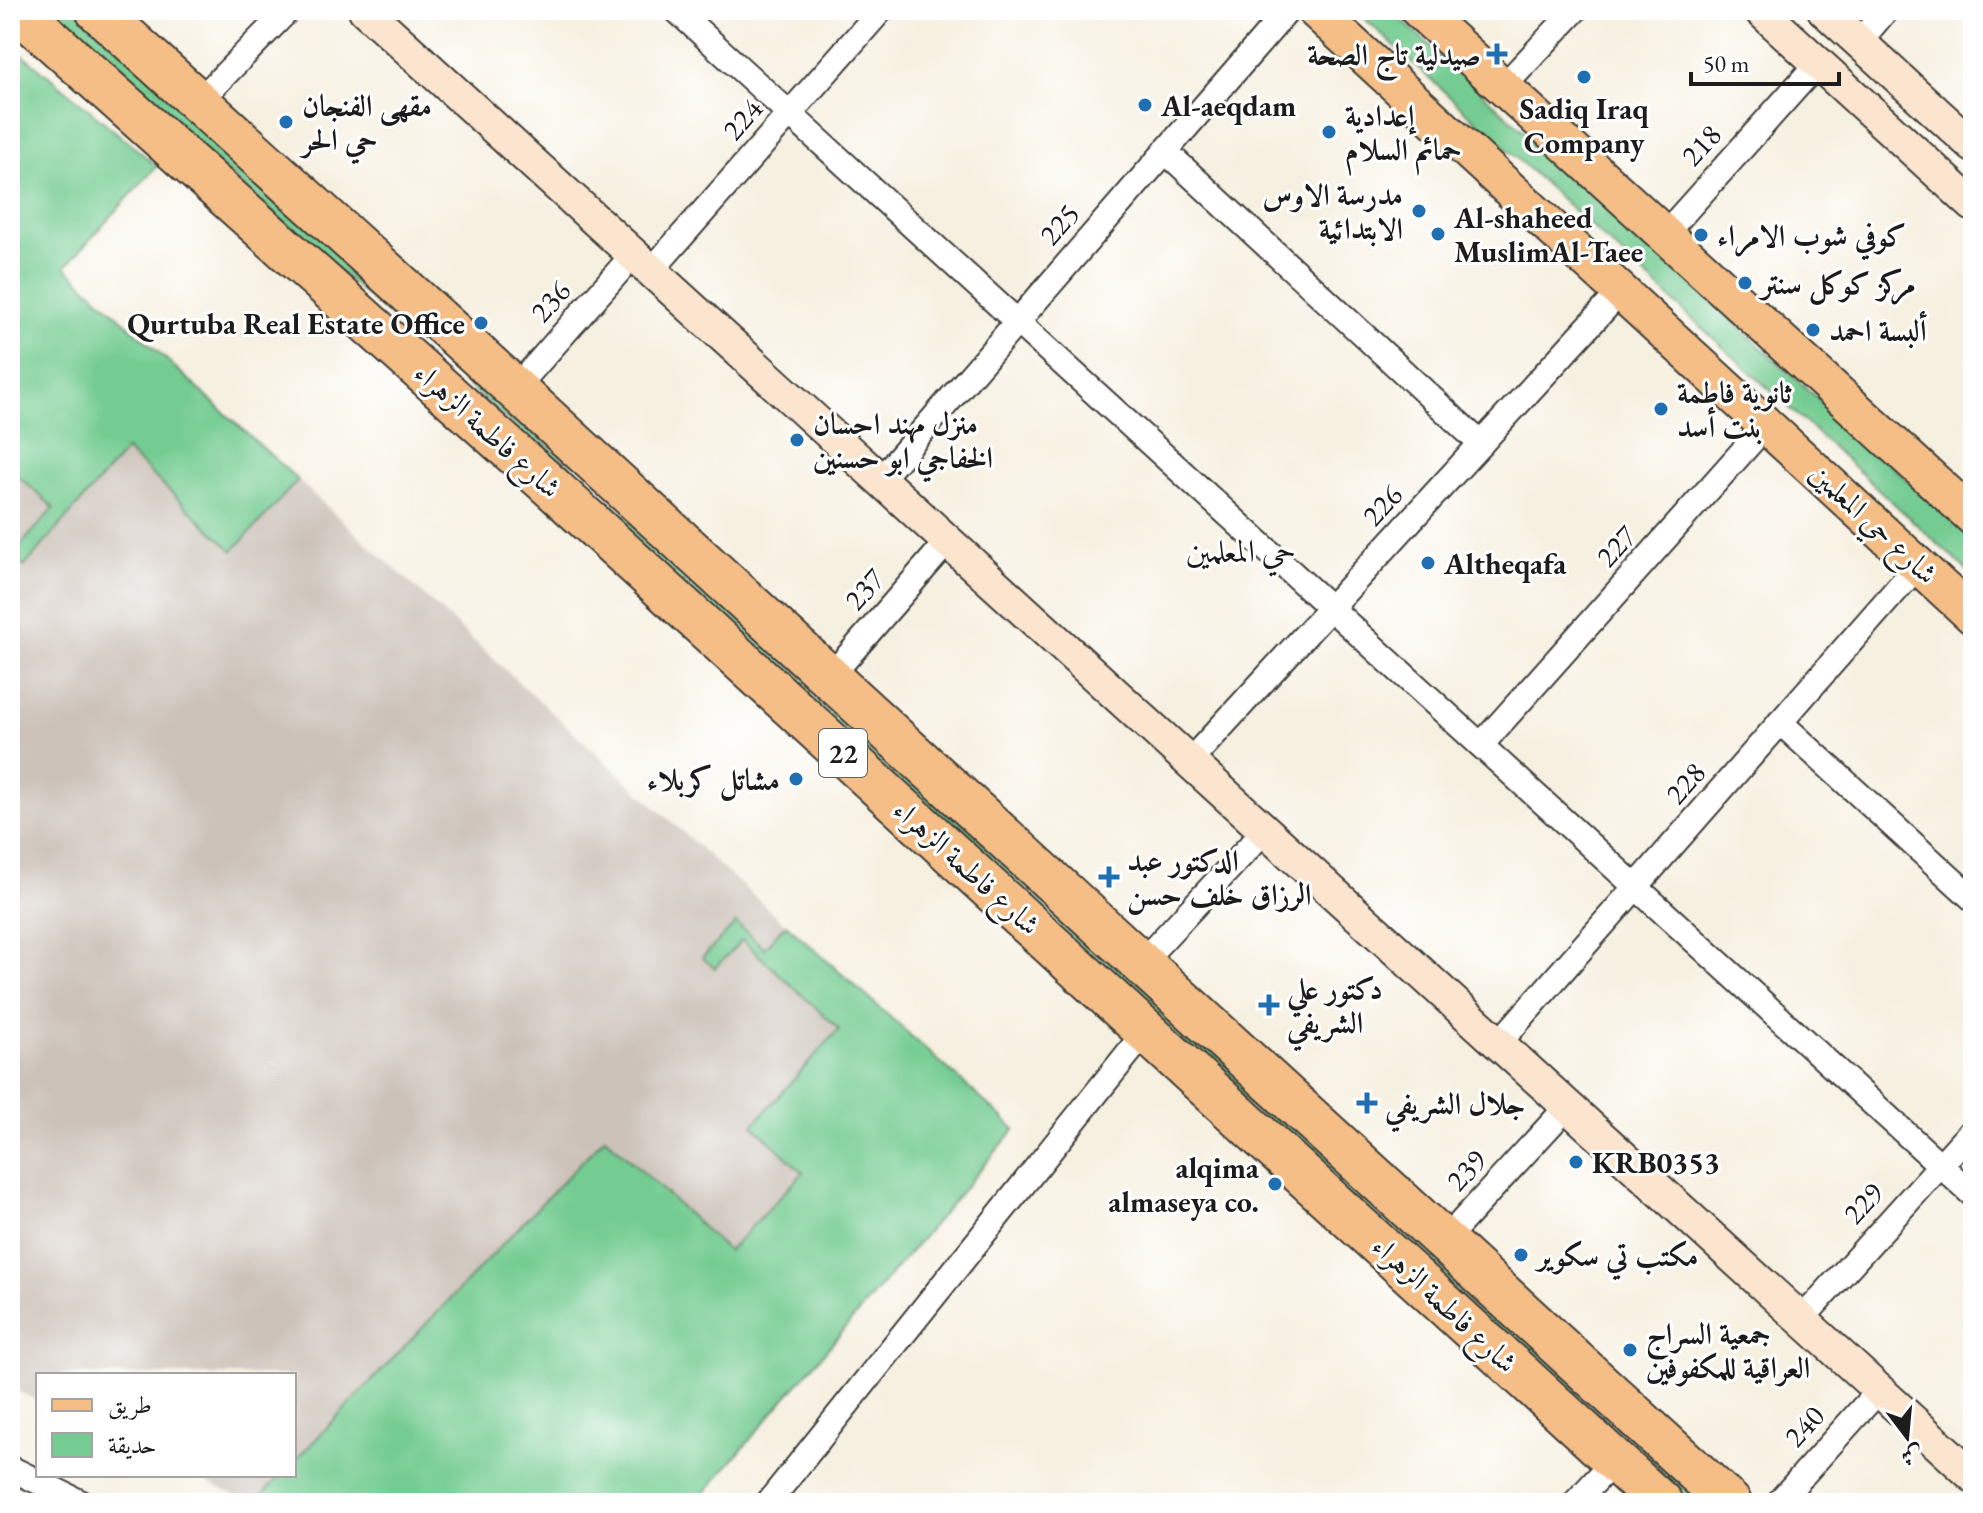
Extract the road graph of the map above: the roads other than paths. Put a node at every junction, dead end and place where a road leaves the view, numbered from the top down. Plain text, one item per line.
1 (18, 10) edge
2 (97, 10) edge
3 (288, 10) edge
4 (365, 10) edge
5 (676, 10) edge
6 (881, 10) edge
7 (1288, 10) edge
8 (1315, 10) edge
9 (1419, 10) edge
10 (1575, 10) edge
11 (1760, 10) edge
12 (1824, 10) edge
13 (1886, 10) edge
14 (1859, 42) junction
15 (1818, 63) junction
16 (1503, 87) junction
17 (198, 102) junction
18 (789, 114) junction
19 (1973, 146) edge
20 (1165, 151) junction
21 (1973, 205) edge
22 (1664, 235) junction
23 (642, 263) junction
24 (1621, 291) junction
25 (1017, 322) junction
26 (515, 389) junction
27 (1767, 424) junction
28 (1481, 444) junction
29 (579, 448) junction
30 (880, 480) junction
31 (546, 482) junction
32 (626, 492) junction
33 (1973, 517) edge
34 (591, 523) junction
35 (947, 542) junction
36 (1919, 564) junction
37 (1331, 608) junction
38 (1970, 612) edge
39 (830, 677) junction
40 (1780, 722) junction
41 (1481, 745) junction
42 (1189, 762) junction
43 (1264, 831) junction
44 (1636, 887) junction
45 (1973, 899) edge
46 (1141, 963) junction
47 (1146, 1031) junction
48 (1498, 1044) junction
49 (1567, 1107) junction
50 (1973, 1129) edge
51 (1940, 1165) junction
52 (1973, 1195) edge
53 (1444, 1241) junction
54 (1801, 1320) junction
55 (1878, 1391) junction
56 (1615, 1460) junction
57 (10, 1468) edge
58 (1973, 1476) edge
59 (82, 1503) edge
60 (768, 1503) edge
61 (1575, 1503) edge
62 (1661, 1503) edge
63 (1730, 1503) edge
64 (1778, 1503) edge

1 - 31 highway, شارع فاطمة الزهراء / 22
2 - 17 highway, شارع فاطمة الزهراء / 22
3 - 17 street
4 - 23 street
5 - 18 street
6 - 18 street, 224
7 - 20 street, 225
8 - 24 main road, شارع حي المعلمين
9 - 16 main road
10 - 16 street
11 - 15 street
12 - 14 street
13 - 14 street
14 - 19 street
15 - 21 street
15 - 22 street, 218
16 - 22 main road
17 - 26 highway, شارع فاطمة الزهراء / 22
18 - 23 street, 224
18 - 25 street
20 - 25 street, 225
20 - 28 street
22 - 33 main road
23 - 26 street, 236
23 - 30 street
24 - 27 main road, شارع حي المعلمين
24 - 28 street, 226
25 - 30 street, 225
25 - 37 street
26 - 29 highway, شارع فاطمة الزهراء / 22
27 - 36 main road, شارع حي المعلمين
27 - 41 street, 227
28 - 37 street, 226
29 - 31 highway
29 - 32 highway, شارع فاطمة الزهراء / 22
30 - 35 street
31 - 34 highway, شارع فاطمة الزهراء / 22
32 - 34 highway
32 - 39 highway, شارع فاطمة الزهراء / 22
34 - 47 highway, شارع فاطمة الزهراء / 22
35 - 39 street, 237
35 - 42 street
36 - 38 main road, شارع حي المعلمين
36 - 40 street, 228
37 - 41 street
37 - 42 street, 226
39 - 46 highway, شارع فاطمة الزهراء / 22
40 - 44 street, 228
40 - 45 street
41 - 44 street
42 - 43 street
43 - 46 street
43 - 48 street
44 - 48 street, 228
44 - 51 street
46 - 53 highway, شارع فاطمة الزهراء / 22
47 - 56 highway, شارع فاطمة الزهراء / 22
47 - 60 street
48 - 49 street
49 - 53 street, 239
49 - 54 street
50 - 51 street, 229
51 - 52 street
51 - 54 street, 229
53 - 63 highway, شارع فاطمة الزهراء / 22
54 - 55 street
55 - 58 street
55 - 64 street, 240
56 - 61 street
56 - 62 highway, شارع فاطمة الزهراء / 22
57 - 59 street

